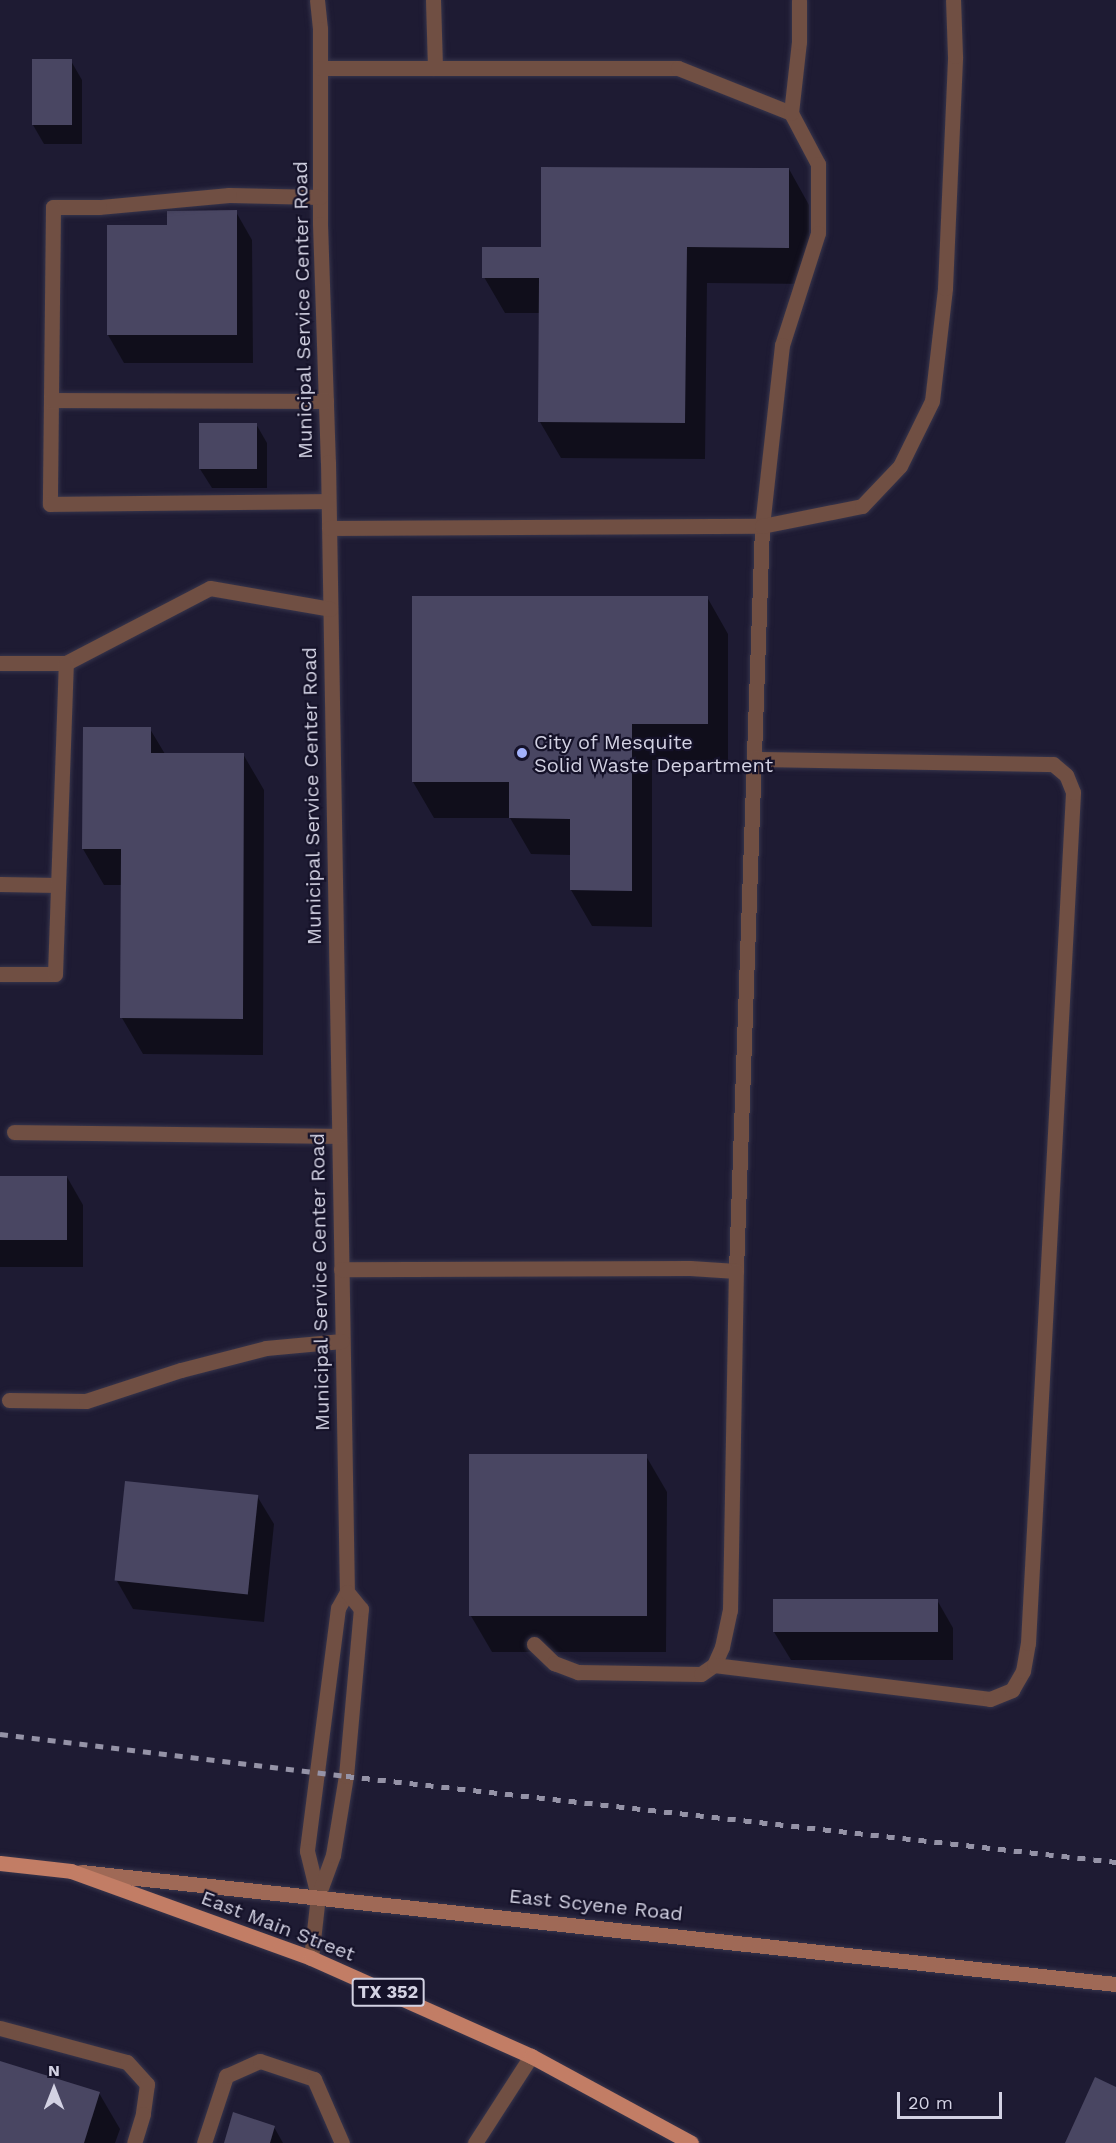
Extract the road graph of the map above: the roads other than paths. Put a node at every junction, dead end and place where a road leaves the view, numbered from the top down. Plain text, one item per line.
1 (317, 0) edge
2 (433, 0) edge
3 (799, 0) edge
4 (953, 0) edge
5 (320, 68) junction
6 (435, 68) junction
7 (791, 113) junction
8 (320, 197) junction
9 (51, 400) junction
10 (326, 401) junction
11 (328, 501) junction
12 (762, 526) junction
13 (328, 528) junction
14 (330, 609) junction
15 (0, 663) edge
16 (66, 663) junction
17 (754, 759) junction
18 (0, 884) edge
19 (58, 885) junction
20 (0, 974) edge
21 (14, 1132) dead end
22 (339, 1136) junction
23 (341, 1269) junction
24 (736, 1271) junction
25 (342, 1341) junction
26 (9, 1400) dead end
27 (347, 1592) junction
28 (534, 1644) dead end
29 (714, 1665) junction
30 (0, 1863) edge
31 (71, 1871) junction
32 (318, 1896) junction
33 (311, 1958) junction
34 (1116, 1984) edge
35 (0, 2028) edge
36 (531, 2056) junction
37 (134, 2143) edge
38 (204, 2143) edge
39 (342, 2143) edge
40 (475, 2143) edge
41 (692, 2143) edge

1 - 5 lane, Municipal Service Center Road
2 - 6 lane
3 - 7 lane
4 - 12 lane
5 - 6 lane
5 - 8 lane, Municipal Service Center Road
6 - 7 lane
7 - 12 lane
8 - 9 lane
8 - 10 lane, Municipal Service Center Road
9 - 10 lane
9 - 11 lane
10 - 11 lane, Municipal Service Center Road
11 - 13 lane, Municipal Service Center Road
12 - 13 lane
12 - 17 lane
13 - 14 lane, Municipal Service Center Road
14 - 16 lane
14 - 22 lane, Municipal Service Center Road
15 - 16 lane
16 - 19 lane
17 - 24 lane
17 - 29 lane
18 - 19 lane
19 - 20 lane
21 - 22 lane
22 - 23 lane, Municipal Service Center Road
23 - 24 lane
23 - 25 lane, Municipal Service Center Road
24 - 29 lane
25 - 26 lane
25 - 27 lane, Municipal Service Center Road
27 - 32 lane, Municipal Service Center Road
27 - 32 lane, Municipal Service Center Road
28 - 29 lane
30 - 31 main road, East Main Street / TX 352
31 - 32 street, East Scyene Road
31 - 33 main road, East Main Street / TX 352
32 - 33 lane, Municipal Service Center Road
32 - 34 street, East Scyene Road
33 - 36 main road, East Main Street / TX 352
35 - 37 lane
36 - 40 lane
36 - 41 main road, East Main Street / TX 352
38 - 39 lane

